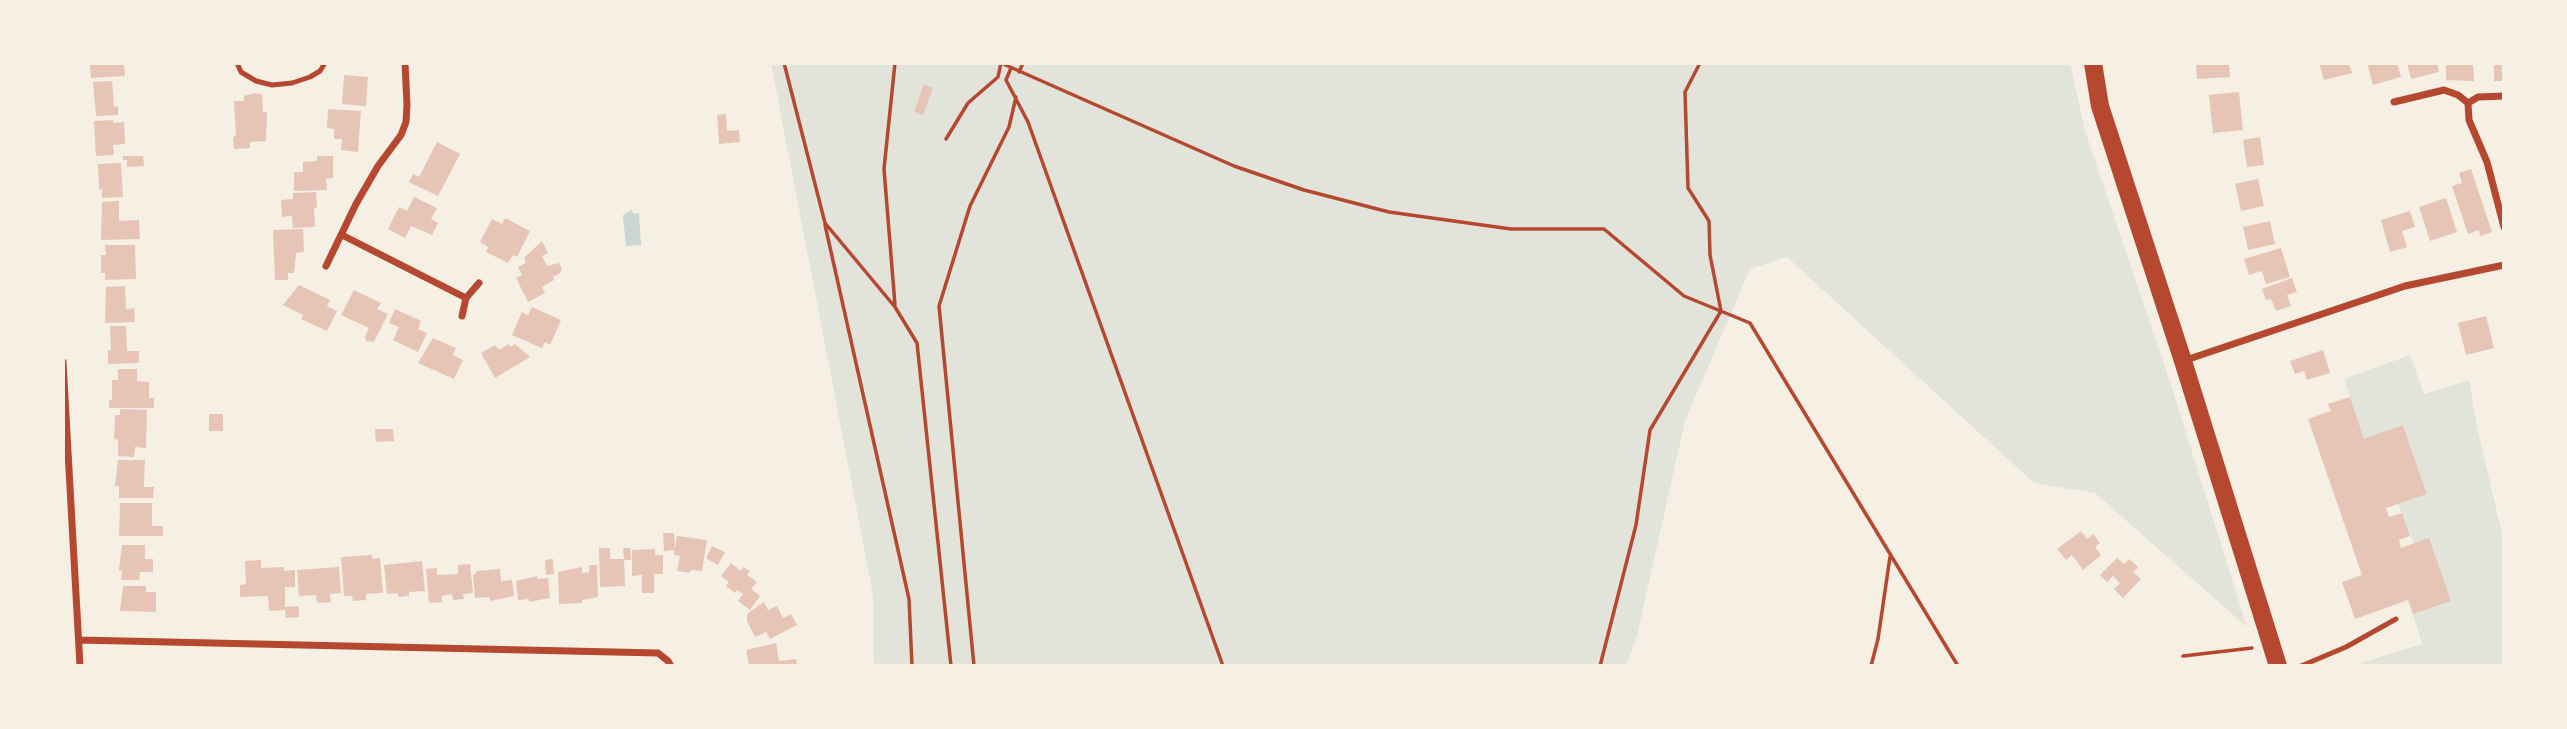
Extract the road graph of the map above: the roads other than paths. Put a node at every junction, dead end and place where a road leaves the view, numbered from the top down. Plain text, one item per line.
1 (237, 63) edge
2 (325, 63) edge
3 (405, 63) edge
4 (2093, 63) edge
5 (2504, 96) edge
6 (2394, 102) dead end
7 (2468, 103) junction
8 (2504, 227) edge
9 (342, 235) junction
10 (2504, 265) edge
11 (326, 266) dead end
12 (480, 283) dead end
13 (466, 298) junction
14 (463, 316) dead end
15 (2183, 361) junction
16 (63, 362) edge
17 (2396, 619) dead end
18 (79, 640) junction
19 (80, 666) edge
20 (671, 666) edge
21 (2278, 666) edge
22 (2301, 666) edge

1 - 2 lane
3 - 9 street
4 - 15 highway
5 - 7 street
6 - 7 street
7 - 8 street
9 - 11 street
9 - 13 street
10 - 15 street
12 - 13 street
13 - 14 street
15 - 21 highway
16 - 18 street
17 - 22 lane
18 - 19 street
18 - 20 street

